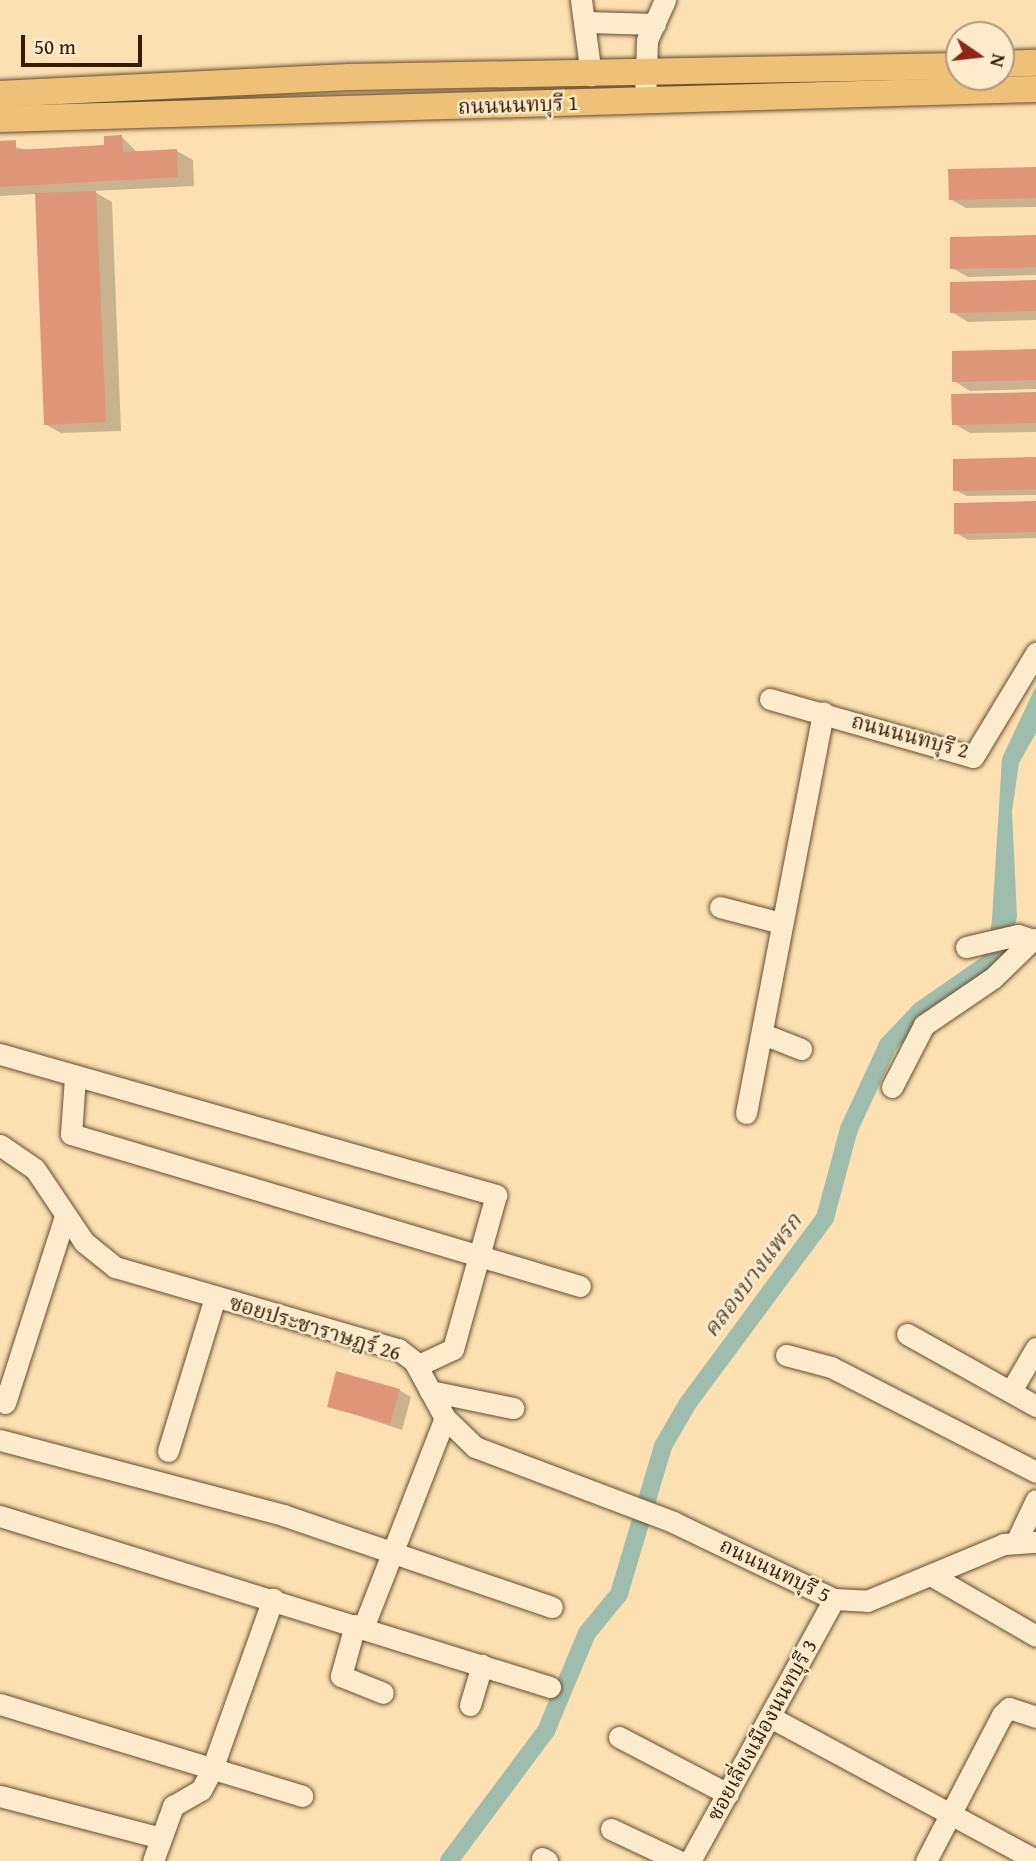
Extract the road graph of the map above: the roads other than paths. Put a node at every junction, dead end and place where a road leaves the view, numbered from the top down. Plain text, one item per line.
1 (581, 0) edge
2 (665, 0) edge
3 (587, 22) junction
4 (655, 24) junction
5 (1036, 63) edge
6 (1015, 64) edge
7 (945, 66) edge
8 (645, 74) junction
9 (591, 75) junction
10 (1036, 89) edge
11 (0, 94) edge
12 (645, 101) junction
13 (0, 119) edge
14 (1036, 653) edge
15 (770, 699) dead end
16 (823, 712) junction
17 (720, 907) dead end
18 (781, 923) junction
19 (1029, 938) edge
20 (976, 945) dead end
21 (763, 1034) junction
22 (801, 1049) dead end
23 (0, 1054) edge
24 (75, 1077) junction
25 (892, 1087) dead end
26 (746, 1113) dead end
27 (0, 1145) edge
28 (65, 1216) junction
29 (481, 1252) junction
30 (580, 1286) dead end
31 (215, 1297) junction
32 (907, 1334) dead end
33 (1036, 1348) edge
34 (786, 1355) dead end
35 (417, 1366) junction
36 (430, 1391) junction
37 (1011, 1391) junction
38 (5, 1403) dead end
39 (1036, 1406) edge
40 (513, 1408) dead end
41 (445, 1418) junction
42 (0, 1440) edge
43 (168, 1451) dead end
44 (1036, 1472) edge
45 (1036, 1500) edge
46 (633, 1505) joint
47 (0, 1516) edge
48 (1027, 1541) edge
49 (394, 1549) junction
50 (934, 1577) junction
51 (273, 1599) junction
52 (834, 1599) junction
53 (552, 1607) dead end
54 (359, 1627) junction
55 (1036, 1636) edge
56 (482, 1665) junction
57 (550, 1687) dead end
58 (383, 1693) dead end
59 (0, 1704) edge
60 (470, 1705) dead end
61 (1036, 1717) edge
62 (772, 1718) junction
63 (619, 1737) dead end
64 (212, 1769) junction
65 (728, 1794) junction
66 (0, 1796) edge
67 (302, 1796) dead end
68 (951, 1815) junction
69 (611, 1829) dead end
70 (161, 1838) junction
71 (1036, 1860) edge
72 (153, 1861) edge
73 (679, 1861) edge
74 (690, 1861) edge
75 (926, 1861) edge

1 - 3 street
2 - 4 street
3 - 4 street
3 - 9 street
4 - 8 street
5 - 6 main road
7 - 8 main road, ถนนนนทบุรี 1
8 - 9 main road, ถนนนนทบุรี 1
8 - 12 street
9 - 11 main road, ถนนนนทบุรี 1
10 - 12 main road, ถนนนนทบุรี 1
12 - 13 main road, ถนนนนทบุรี 1
14 - 16 street, ถนนนนทบุรี 2
15 - 16 street, ถนนนนทบุรี 2
16 - 18 street
17 - 18 street
18 - 21 street
19 - 20 street
19 - 25 street
21 - 22 street
21 - 26 street
23 - 24 street
24 - 29 street
24 - 29 street
27 - 28 street, ซอยประชาราษฎร์ 26
28 - 31 street, ซอยประชาราษฎร์ 26
28 - 38 street
29 - 30 street
29 - 35 street
31 - 35 street, ซอยประชาราษฎร์ 26
31 - 43 street
32 - 37 street
33 - 37 street
34 - 44 street
35 - 36 street, ซอยประชาราษฎร์ 26
36 - 40 street
36 - 41 street, ซอยประชาราษฎร์ 26
37 - 39 street
41 - 46 street, ซอยประชาราษฎร์ 26
41 - 49 street
42 - 49 street
45 - 48 street
46 - 52 street, ถนนนนทบุรี 5
47 - 51 street
48 - 50 street, ถนนนนทบุรี 5
49 - 53 street
49 - 54 street
50 - 52 street, ถนนนนทบุรี 5
50 - 55 street
51 - 54 street
51 - 64 street
52 - 62 street, ซอยเลี่ยงเมืองนนทบุรี 3
54 - 56 street
54 - 58 street
56 - 57 street
56 - 60 street
59 - 64 street
61 - 68 street
62 - 65 street, ซอยเลี่ยงเมืองนนทบุรี 3
62 - 68 street
63 - 65 street
64 - 67 street
64 - 70 street
65 - 74 street, ซอยเลี่ยงเมืองนนทบุรี 3
66 - 70 street
68 - 71 street
68 - 75 street
69 - 73 street
70 - 72 street

